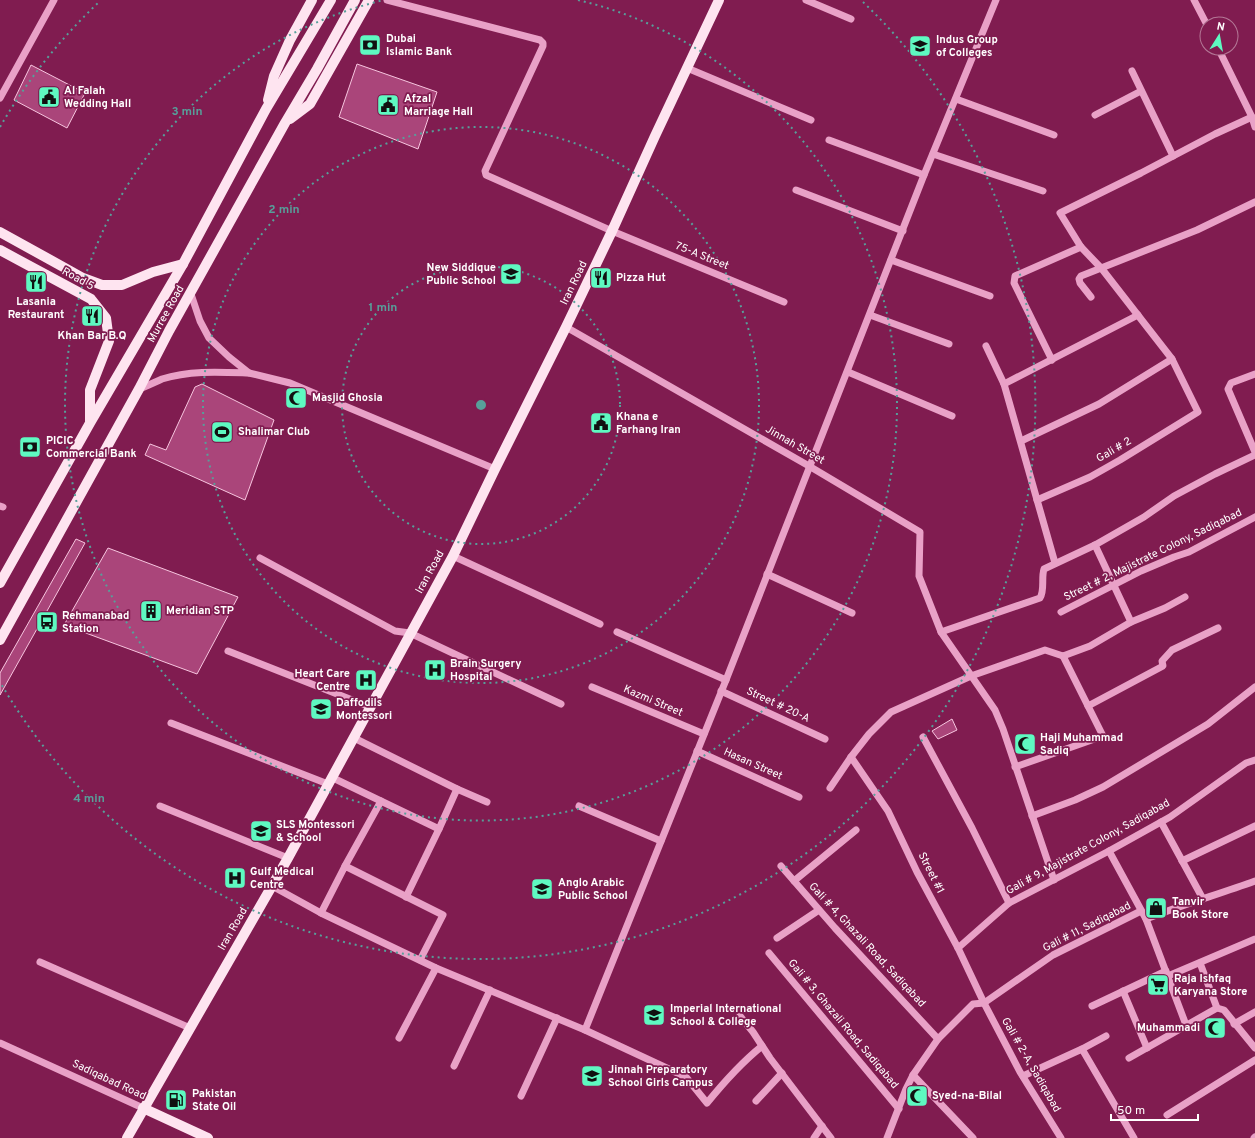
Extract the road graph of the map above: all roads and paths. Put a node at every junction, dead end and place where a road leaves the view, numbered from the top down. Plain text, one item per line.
1 (54, 0) edge
2 (312, 0) edge
3 (331, 0) edge
4 (356, 0) edge
5 (369, 0) edge
6 (387, 0) edge
7 (719, 0) edge
8 (806, 0) edge
9 (996, 0) edge
10 (1197, 1) edge
11 (1203, 16) edge
12 (851, 18) dead end
13 (1222, 56) edge
14 (687, 68) junction
15 (1132, 71) dead end
16 (1141, 91) junction
17 (0, 98) edge
18 (956, 99) junction
19 (266, 109) junction
20 (1095, 115) dead end
21 (811, 120) dead end
22 (285, 123) junction
23 (1254, 123) edge
24 (1054, 135) dead end
25 (829, 140) dead end
26 (934, 154) junction
27 (1173, 156) junction
28 (924, 175) junction
29 (796, 190) dead end
30 (1043, 191) dead end
31 (1255, 202) edge
32 (612, 231) junction
33 (902, 231) junction
34 (0, 232) edge
35 (1081, 247) junction
36 (0, 250) edge
37 (891, 260) junction
38 (183, 264) junction
39 (1102, 269) junction
40 (191, 294) junction
41 (990, 296) dead end
42 (1091, 297) dead end
43 (784, 302) dead end
44 (870, 315) junction
45 (1138, 315) junction
46 (566, 327) junction
47 (949, 344) dead end
48 (986, 346) dead end
49 (1172, 359) junction
50 (1052, 360) junction
51 (848, 372) junction
52 (249, 373) junction
53 (1255, 374) edge
54 (1004, 384) junction
55 (139, 389) junction
56 (952, 416) dead end
57 (90, 423) junction
58 (1020, 442) junction
59 (1255, 452) edge
60 (1255, 456) edge
61 (810, 466) junction
62 (495, 469) junction
63 (1037, 500) junction
64 (1255, 517) edge
65 (1095, 545) junction
66 (453, 556) junction
67 (260, 558) dead end
68 (1055, 563) junction
69 (767, 574) junction
70 (0, 583) edge
71 (1114, 584) junction
72 (1185, 597) dead end
73 (1061, 612) dead end
74 (852, 613) dead end
75 (1131, 622) junction
76 (600, 624) dead end
77 (1218, 628) dead end
78 (617, 632) dead end
79 (942, 632) junction
80 (410, 633) junction
81 (0, 640) edge
82 (228, 651) dead end
83 (1063, 656) junction
84 (971, 676) junction
85 (726, 680) junction
86 (592, 687) dead end
87 (1255, 687) edge
88 (721, 690) junction
89 (561, 704) dead end
90 (1088, 706) junction
91 (370, 707) junction
92 (171, 723) dead end
93 (704, 734) junction
94 (923, 737) dead end
95 (354, 738) junction
96 (826, 739) dead end
97 (697, 751) junction
98 (851, 757) junction
99 (1255, 760) edge
100 (1015, 767) junction
101 (330, 780) junction
102 (830, 788) dead end
103 (457, 789) junction
104 (799, 797) dead end
105 (381, 801) junction
106 (487, 802) dead end
107 (160, 806) dead end
108 (579, 806) dead end
109 (1032, 816) junction
110 (1161, 822) junction
111 (1255, 826) edge
112 (439, 829) junction
113 (856, 830) dead end
114 (661, 841) junction
115 (1108, 851) junction
116 (288, 858) junction
117 (1182, 861) junction
118 (345, 866) junction
119 (781, 866) dead end
120 (1054, 880) junction
121 (794, 881) junction
122 (1255, 881) edge
123 (272, 886) junction
124 (406, 897) junction
125 (1203, 899) junction
126 (1009, 903) junction
127 (819, 910) junction
128 (1141, 911) junction
129 (320, 913) junction
130 (1146, 919) junction
131 (777, 938) dead end
132 (1255, 939) edge
133 (958, 948) junction
134 (769, 953) dead end
135 (420, 960) junction
136 (40, 962) dead end
137 (1200, 963) junction
138 (436, 968) junction
139 (1167, 973) junction
140 (490, 990) junction
141 (1123, 991) junction
142 (984, 1003) junction
143 (1092, 1006) dead end
144 (1217, 1008) junction
145 (1255, 1012) edge
146 (740, 1016) dead end
147 (557, 1018) junction
148 (1234, 1024) junction
149 (1186, 1025) junction
150 (190, 1028) junction
151 (585, 1030) junction
152 (1106, 1036) dead end
153 (399, 1038) dead end
154 (938, 1039) junction
155 (0, 1043) edge
156 (762, 1046) junction
157 (1147, 1048) junction
158 (1255, 1048) edge
159 (1082, 1050) junction
160 (1128, 1058) dead end
161 (1255, 1060) edge
162 (454, 1066) dead end
163 (782, 1073) junction
164 (913, 1075) junction
165 (1023, 1076) junction
166 (521, 1096) dead end
167 (756, 1101) dead end
168 (143, 1108) junction
169 (899, 1109) junction
170 (1168, 1115) dead end
171 (822, 1126) junction
172 (127, 1138) edge
173 (208, 1138) edge
174 (814, 1138) edge
175 (831, 1138) edge
176 (887, 1138) edge
177 (973, 1138) edge
178 (1061, 1138) edge
179 (1134, 1138) edge

1 - 17 street
2 - 19 main road
3 - 19 main road, Murree Road
4 - 22 main road, Murree Road
5 - 22 main road
6 - 32 street, 75-A Street
7 - 14 main road, Iran Road
8 - 12 street
9 - 18 street
10 - 11 street
13 - 23 street
14 - 21 street
14 - 32 main road, Iran Road
15 - 16 street
16 - 20 street
16 - 27 street
18 - 24 street
18 - 26 street
19 - 38 main road, Murree Road
22 - 40 main road, Murree Road
23 - 27 street
25 - 28 street
26 - 28 street
26 - 30 street
27 - 35 street
28 - 33 street
29 - 33 street
31 - 39 street
32 - 43 street, 75-A Street
32 - 46 main road, Iran Road
33 - 37 street
34 - 38 main road
35 - 39 street
35 - 50 street
36 - 57 main road, Road 5
37 - 41 street
37 - 44 street
38 - 57 main road, Murree Road
39 - 42 street
39 - 45 street
40 - 52 street
40 - 55 main road, Murree Road
44 - 47 street
44 - 51 street
45 - 49 street
45 - 50 street
46 - 61 street, Jinnah Street
46 - 62 main road, Iran Road
48 - 54 street
49 - 58 street
49 - 63 street, Gali # 2
50 - 54 street
51 - 56 street
51 - 61 street
52 - 55 street
52 - 62 street
53 - 59 street
54 - 58 street
55 - 81 main road, Murree Road
57 - 70 main road, Murree Road
58 - 63 street
60 - 65 street
61 - 69 street
61 - 79 street, Jinnah Street
62 - 66 main road, Iran Road
63 - 68 street
64 - 71 street, Street # 2, Majistrate Colony, Sadiqabad
65 - 68 street
65 - 71 street
66 - 76 street
66 - 80 main road, Iran Road
67 - 80 street
68 - 79 street
69 - 74 street
69 - 85 street
71 - 73 street, Street # 2, Majistrate Colony, Sadiqabad
71 - 75 street
72 - 75 street
75 - 83 street
77 - 90 street
78 - 85 street
79 - 84 street
80 - 89 street
80 - 91 main road, Iran Road
82 - 91 street
83 - 84 street
83 - 90 street
84 - 98 street
84 - 100 street
85 - 88 street
86 - 93 street, Kazmi Street
87 - 109 street
88 - 93 street
88 - 96 street, Street # 20-A
90 - 100 street
91 - 95 main road, Iran Road
92 - 101 street
93 - 97 street
94 - 126 street
95 - 101 main road, Iran Road
95 - 103 street
97 - 104 street, Hasan Street
97 - 114 street
98 - 102 street
98 - 133 street, Street #1
99 - 110 street, Gali # 9, Majistrate Colony, Sadiqabad
100 - 109 street
101 - 105 street
101 - 116 main road, Iran Road
103 - 106 street
103 - 112 street
105 - 112 street
105 - 118 street
107 - 116 street
108 - 114 street
109 - 120 street
110 - 115 street, Gali # 9, Majistrate Colony, Sadiqabad
110 - 117 street
111 - 117 street
112 - 124 street
113 - 121 street
114 - 151 street
115 - 120 street, Gali # 9, Majistrate Colony, Sadiqabad
115 - 128 street
116 - 123 main road, Iran Road
117 - 125 street
118 - 124 street
118 - 129 street
119 - 121 street, Gali # 4, Ghazali Road, Sadiqabad
120 - 126 street, Gali # 9, Majistrate Colony, Sadiqabad
121 - 127 street, Gali # 4, Ghazali Road, Sadiqabad
122 - 125 street
123 - 129 street
123 - 150 main road, Iran Road
124 - 135 street
125 - 130 street
126 - 133 street, Gali # 9, Majistrate Colony, Sadiqabad
127 - 131 street
127 - 154 street, Gali # 4, Ghazali Road, Sadiqabad
128 - 130 street
128 - 142 street, Gali # 11, Sadiqabad
129 - 135 street
130 - 139 street
132 - 137 street
133 - 142 street, Street #1
134 - 169 street, Gali # 3, Ghazali Road, Sadiqabad
135 - 138 street
136 - 150 street
137 - 139 street
137 - 144 street
138 - 140 street
138 - 153 street
139 - 141 street
139 - 149 street
140 - 147 street
140 - 162 street
141 - 143 street
141 - 157 street
142 - 154 street, Gali # 11, Sadiqabad
142 - 165 street, Gali # 2-A, Sadiqabad
144 - 148 street
144 - 149 street
145 - 148 street
146 - 156 street
147 - 151 street
147 - 166 street
148 - 158 street
149 - 157 street
150 - 168 main road, Iran Road
151 - 156 street
152 - 159 street
154 - 164 street, Gali # 11, Sadiqabad
155 - 168 street, Sadiqabad Road
156 - 163 street
157 - 160 street
159 - 165 street
159 - 179 street
161 - 170 street
163 - 167 street
163 - 171 street
164 - 169 street, Gali # 11, Sadiqabad
164 - 177 street
165 - 178 street, Gali # 2-A, Sadiqabad
168 - 172 main road, Iran Road
168 - 173 main road, Sadiqabad Road
169 - 176 street, Gali # 11, Sadiqabad
171 - 174 street
171 - 175 street

